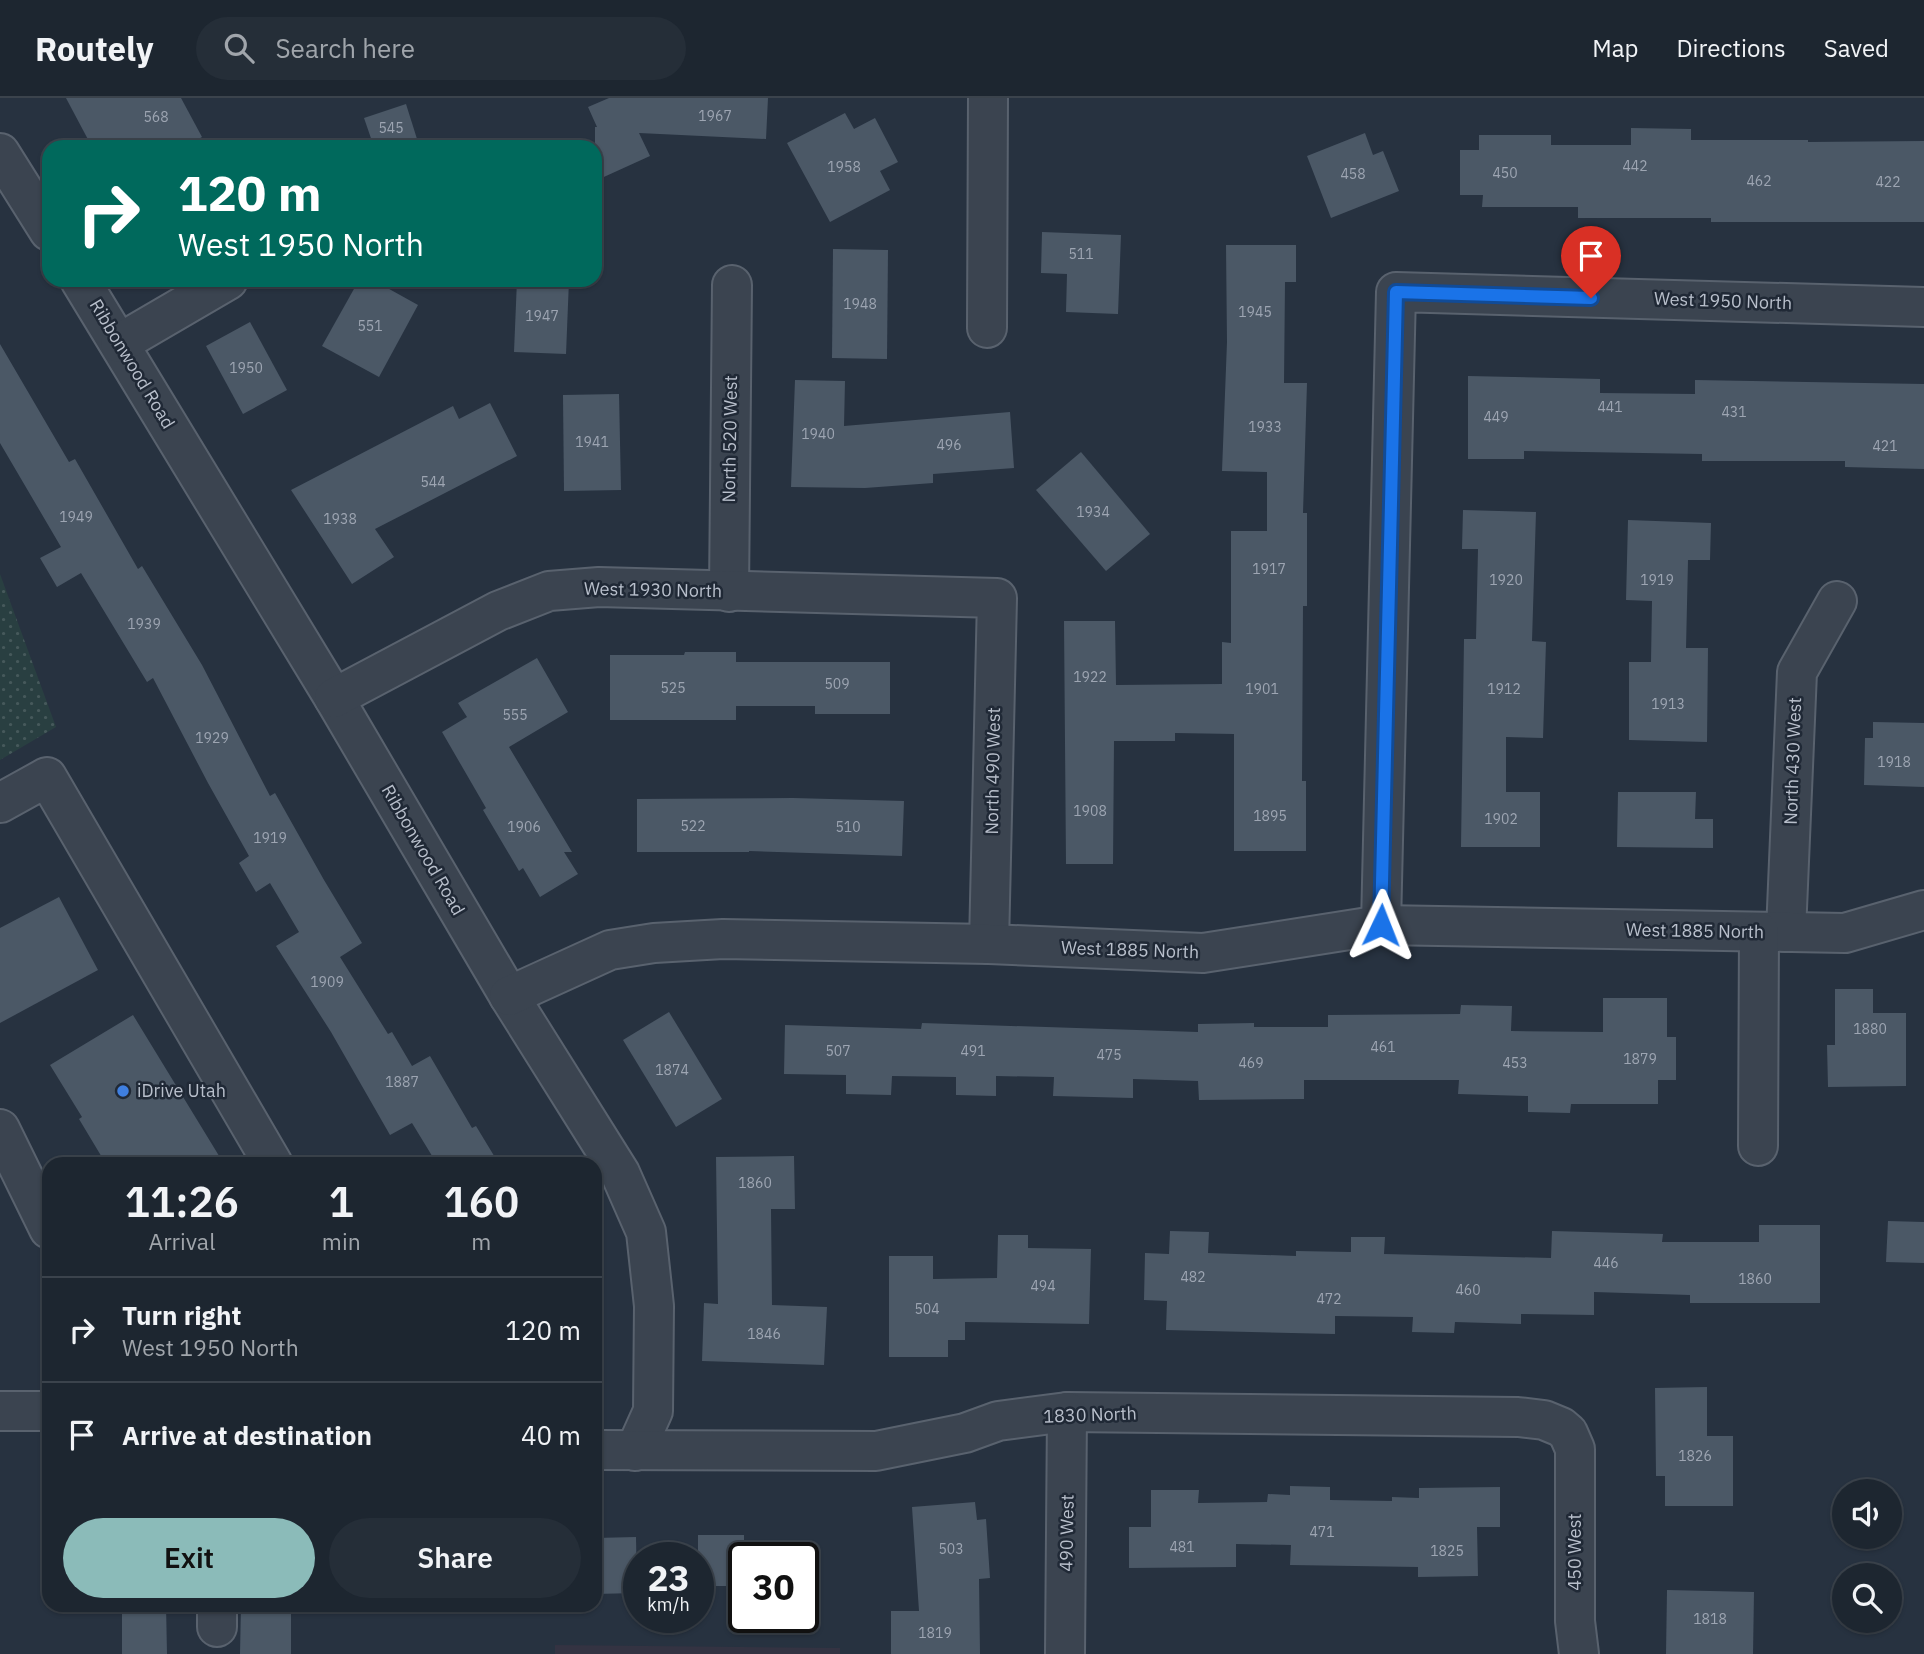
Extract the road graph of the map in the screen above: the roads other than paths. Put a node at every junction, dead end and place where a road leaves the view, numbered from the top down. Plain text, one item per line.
1 (988, 98) edge
2 (0, 153) edge
3 (42, 220) edge
4 (732, 285) dead end
5 (84, 287) edge
6 (216, 287) edge
7 (1924, 307) edge
8 (987, 328) dead end
9 (120, 343) junction
10 (729, 592) junction
11 (997, 598) joint
12 (1838, 601) dead end
13 (334, 698) junction
14 (0, 803) edge
15 (1924, 910) edge
16 (1381, 925) junction
17 (1773, 932) junction
18 (989, 944) junction
19 (509, 996) junction
20 (0, 1129) edge
21 (1758, 1146) dead end
22 (269, 1157) edge
23 (42, 1215) edge
24 (0, 1411) edge
25 (42, 1411) edge
26 (1067, 1412) junction
27 (1575, 1449) joint
28 (602, 1450) edge
29 (635, 1451) junction
30 (1065, 1654) edge
31 (1579, 1654) edge

1 - 8 street
2 - 3 street
4 - 10 street, North 520 West
5 - 9 street, Ribbonwood Road
6 - 9 street
7 - 16 street, West 1950 North
9 - 13 street, Ribbonwood Road
10 - 11 street, West 1930 North
10 - 13 street, West 1930 North
11 - 18 street, North 490 West
12 - 17 street, North 430 West
13 - 19 street, Ribbonwood Road
14 - 22 street
15 - 17 street, West 1885 North
16 - 17 street, West 1885 North
16 - 18 street, West 1885 North
17 - 21 street, North 430 West
18 - 19 street, West 1885 North
19 - 29 street, Ribbonwood Road
20 - 23 street
24 - 25 street
26 - 27 street, 1830 North
26 - 29 street, 1830 North
26 - 30 street, 490 West
27 - 31 street, 450 West
28 - 29 street, 1830 North

